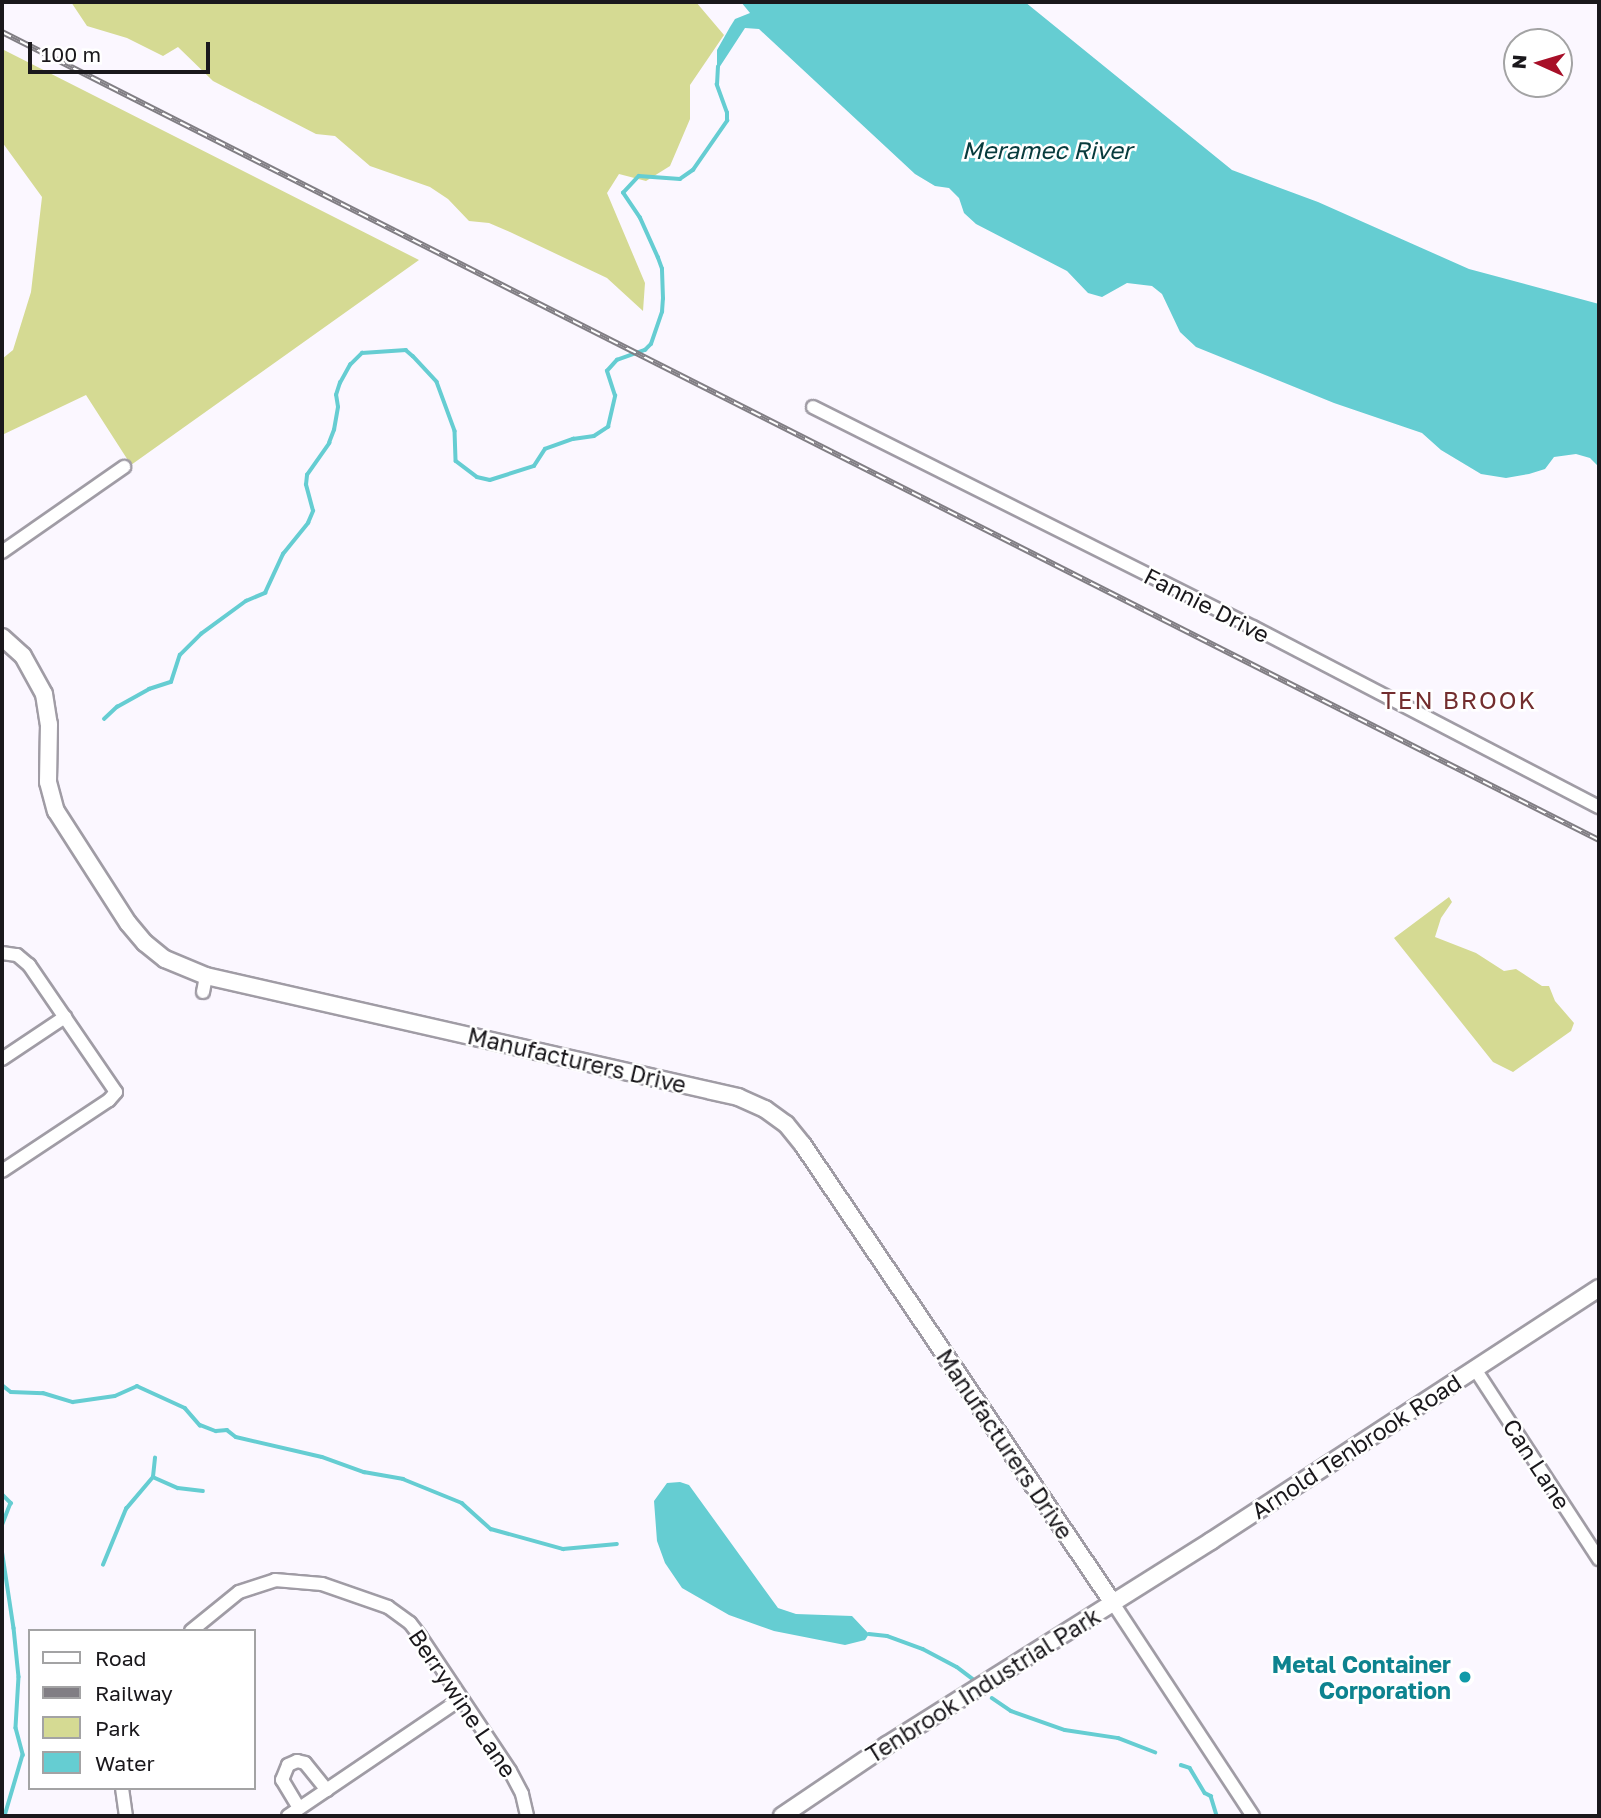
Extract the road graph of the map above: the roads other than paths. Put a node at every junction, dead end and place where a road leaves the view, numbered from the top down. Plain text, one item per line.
1 (813, 407) dead end
2 (124, 467) dead end
3 (2, 552) edge
4 (2, 637) edge
5 (1599, 807) edge
6 (2, 953) edge
7 (65, 1017) junction
8 (2, 1059) edge
9 (2, 1171) edge
10 (1599, 1288) edge
11 (1475, 1369) junction
12 (1599, 1559) edge
13 (1112, 1603) junction
14 (193, 1629) edge
15 (461, 1699) junction
16 (122, 1790) edge
17 (327, 1790) junction
18 (299, 1808) junction
19 (126, 1816) edge
20 (288, 1816) edge
21 (527, 1816) edge
22 (782, 1816) edge
23 (1253, 1816) edge

1 - 5 street, Fannie Drive
2 - 3 street
4 - 13 street, Manufacturers Drive
6 - 7 street
7 - 8 street
7 - 9 street
10 - 11 street, Arnold Tenbrook Road
11 - 12 street, Can Lane
11 - 13 street, Arnold Tenbrook Road
13 - 22 street, Tenbrook Industrial Park
13 - 23 street, Tenbrook Industrial Park
14 - 15 street, Berrywine Lane
15 - 17 street
15 - 21 street, Berrywine Lane
16 - 19 street
17 - 18 street
17 - 18 street
18 - 20 street

